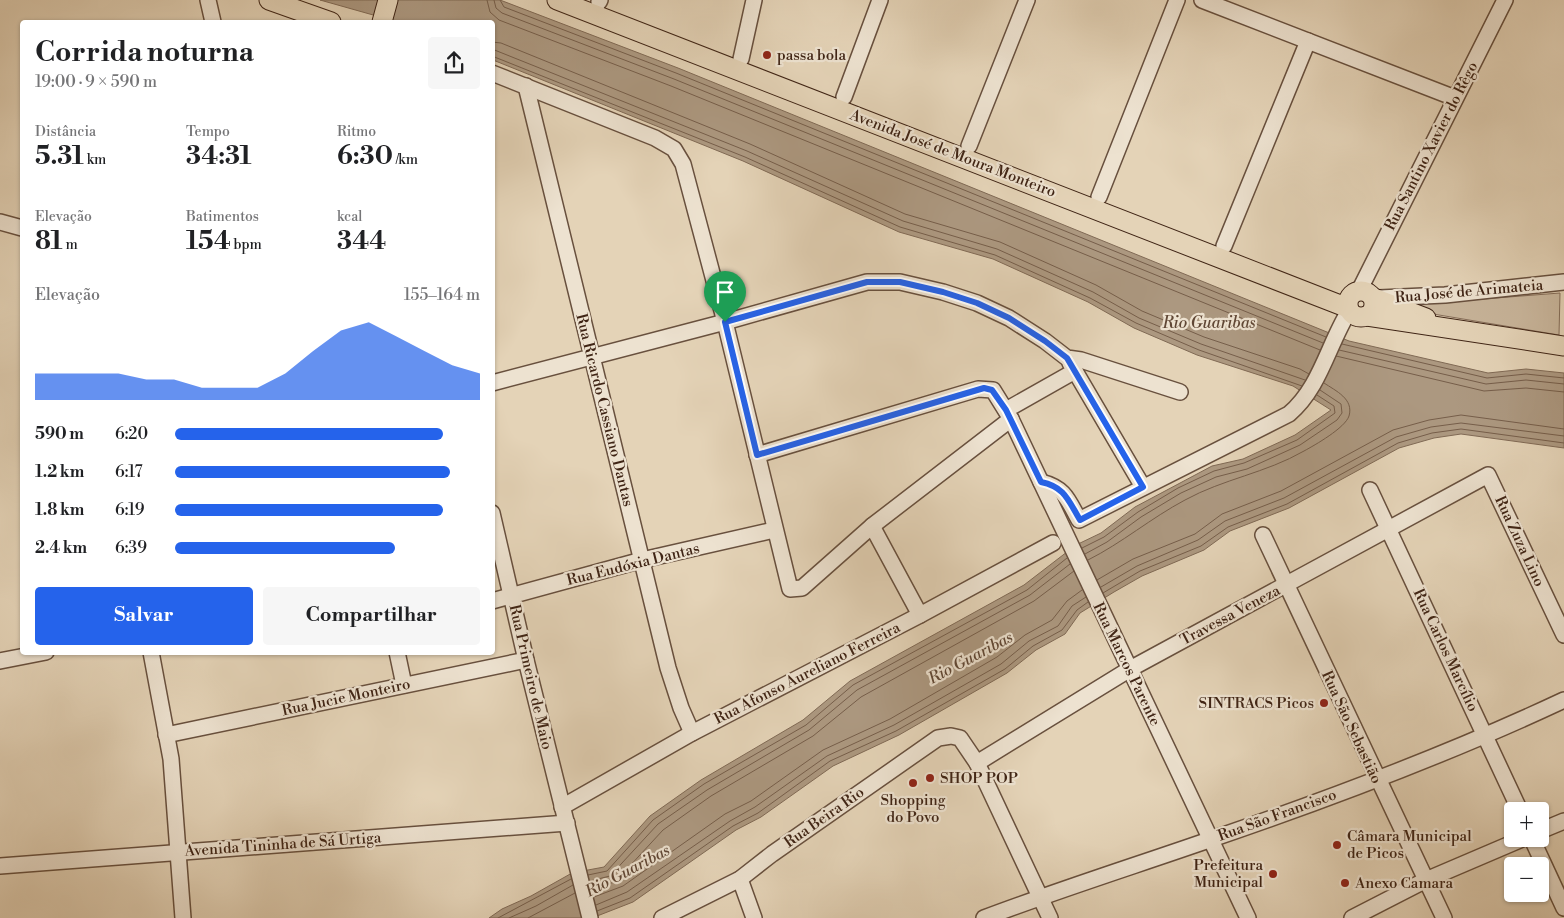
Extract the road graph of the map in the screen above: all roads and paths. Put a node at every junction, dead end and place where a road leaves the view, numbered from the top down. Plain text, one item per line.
1 (208, 0) edge
2 (268, 0) edge
3 (388, 0) edge
4 (558, 0) edge
5 (754, 0) edge
6 (880, 0) edge
7 (1027, 0) edge
8 (1176, 0) edge
9 (1202, 0) edge
10 (1505, 0) edge
11 (597, 1) edge
12 (213, 20) edge
13 (325, 20) edge
14 (383, 20) edge
15 (1308, 41) junction
16 (741, 59) junction
17 (495, 74) edge
18 (526, 86) junction
19 (844, 97) junction
20 (1455, 98) junction
21 (969, 146) junction
22 (1099, 197) junction
23 (0, 222) edge
24 (20, 227) edge
25 (1224, 246) junction
26 (1564, 282) edge
27 (1358, 303) junction
28 (725, 322) junction
29 (1564, 346) edge
30 (591, 356) junction
31 (1071, 365) junction
32 (495, 382) edge
33 (1180, 392) dead end
34 (1008, 414) junction
35 (757, 455) junction
36 (1488, 475) joint
37 (1041, 482) junction
38 (1143, 487) junction
39 (1370, 490) dead end
40 (495, 526) edge
41 (872, 526) junction
42 (1388, 528) junction
43 (774, 530) junction
44 (1263, 535) dead end
45 (1053, 543) dead end
46 (642, 560) junction
47 (1286, 585) junction
48 (512, 597) junction
49 (495, 600) edge
50 (920, 615) junction
51 (1564, 634) edge
52 (32, 655) edge
53 (152, 655) edge
54 (398, 655) edge
55 (526, 660) junction
56 (0, 662) edge
57 (1130, 669) junction
58 (404, 685) junction
59 (1564, 700) edge
60 (692, 732) junction
61 (166, 735) junction
62 (1486, 737) junction
63 (977, 763) junction
64 (1376, 779) junction
65 (1516, 802) edge
66 (562, 807) junction
67 (1564, 821) edge
68 (567, 823) junction
69 (1549, 827) edge
70 (1211, 840) junction
71 (1504, 847) edge
72 (1536, 847) edge
73 (177, 852) junction
74 (0, 866) edge
75 (740, 879) junction
76 (1426, 880) junction
77 (1040, 897) junction
78 (1564, 908) edge
79 (1012, 913) edge
80 (183, 918) edge
81 (590, 918) edge
82 (662, 918) edge
83 (754, 918) edge
84 (984, 918) edge
85 (1050, 918) edge
86 (1248, 918) edge
87 (1352, 918) edge
88 (1444, 918) edge

1 - 12 street
2 - 13 main road
3 - 14 main road
4 - 27 main road, Avenida José de Moura Monteiro
5 - 16 street
6 - 19 street
7 - 21 street
8 - 22 street
9 - 15 street
10 - 20 street, Rua Santino Xavier do Rêgo
11 - 16 main road, Avenida José de Moura Monteiro
15 - 20 street
15 - 25 street
16 - 19 main road, Avenida José de Moura Monteiro
17 - 18 street
18 - 28 street
18 - 30 street, Rua Ricardo Cassiano Dantas
19 - 21 main road, Avenida José de Moura Monteiro
20 - 27 street, Rua Santino Xavier do Rêgo
21 - 22 main road, Avenida José de Moura Monteiro
22 - 25 main road, Avenida José de Moura Monteiro
23 - 24 street
25 - 27 main road, Avenida José de Moura Monteiro
26 - 27 street, Rua José de Arimateia
27 - 29 main road, Avenida José de Moura Monteiro
27 - 38 street
28 - 30 street
28 - 31 street
28 - 35 street
30 - 32 street
30 - 46 street, Rua Ricardo Cassiano Dantas
31 - 33 street
31 - 34 street
31 - 38 street
34 - 35 street, Rua Marcos Parente
34 - 37 street, Rua Marcos Parente
34 - 41 street
35 - 43 street
36 - 42 street, Travessa Veneza
36 - 51 street, Rua Zuza Lino
37 - 38 street
37 - 57 street, Rua Marcos Parente
39 - 42 street, Rua Carlos Marcílio
40 - 48 street, Rua Primeiro de Maio
41 - 43 street
41 - 50 street
42 - 47 street, Travessa Veneza
42 - 62 street, Rua Carlos Marcílio
43 - 46 street, Rua Eudóxia Dantas
44 - 47 street, Rua São Sebastião
45 - 50 street, Rua Afonso Aureliano Ferreira
46 - 48 street, Rua Eudóxia Dantas
46 - 60 street, Rua Ricardo Cassiano Dantas
47 - 57 street, Travessa Veneza
47 - 64 street, Rua São Sebastião
48 - 49 street, Rua Eudóxia Dantas
48 - 55 street, Rua Primeiro de Maio
50 - 60 street, Rua Afonso Aureliano Ferreira
52 - 56 street
53 - 61 street
54 - 58 street
55 - 58 street, Rua Jucie Monteiro
55 - 66 street, Rua Primeiro de Maio
57 - 63 street, Travessa Veneza
57 - 70 street, Rua Marcos Parente
58 - 61 street, Rua Jucie Monteiro
59 - 62 street, Rua São Francisco
60 - 66 street, Rua Afonso Aureliano Ferreira
61 - 73 street
62 - 64 street, Rua São Francisco
62 - 65 street, Rua Carlos Marcílio
63 - 75 street, Rua Beira Rio
63 - 77 street
64 - 70 street, Rua São Francisco
64 - 76 street, Rua São Sebastião
66 - 68 street, Rua Primeiro de Maio
67 - 69 street
68 - 73 street, Avenida Tininha de Sá Urtiga
68 - 81 street, Rua Primeiro de Maio
70 - 77 street, Rua São Francisco
70 - 86 street, Rua Marcos Parente
71 - 76 street
72 - 78 street
73 - 74 street, Avenida Tininha de Sá Urtiga
73 - 80 street
75 - 82 street, Rua Beira Rio
75 - 83 street
76 - 87 street
76 - 88 street, Rua São Sebastião
77 - 79 street, Rua São Francisco
77 - 85 street
79 - 84 street, Rua São Francisco

